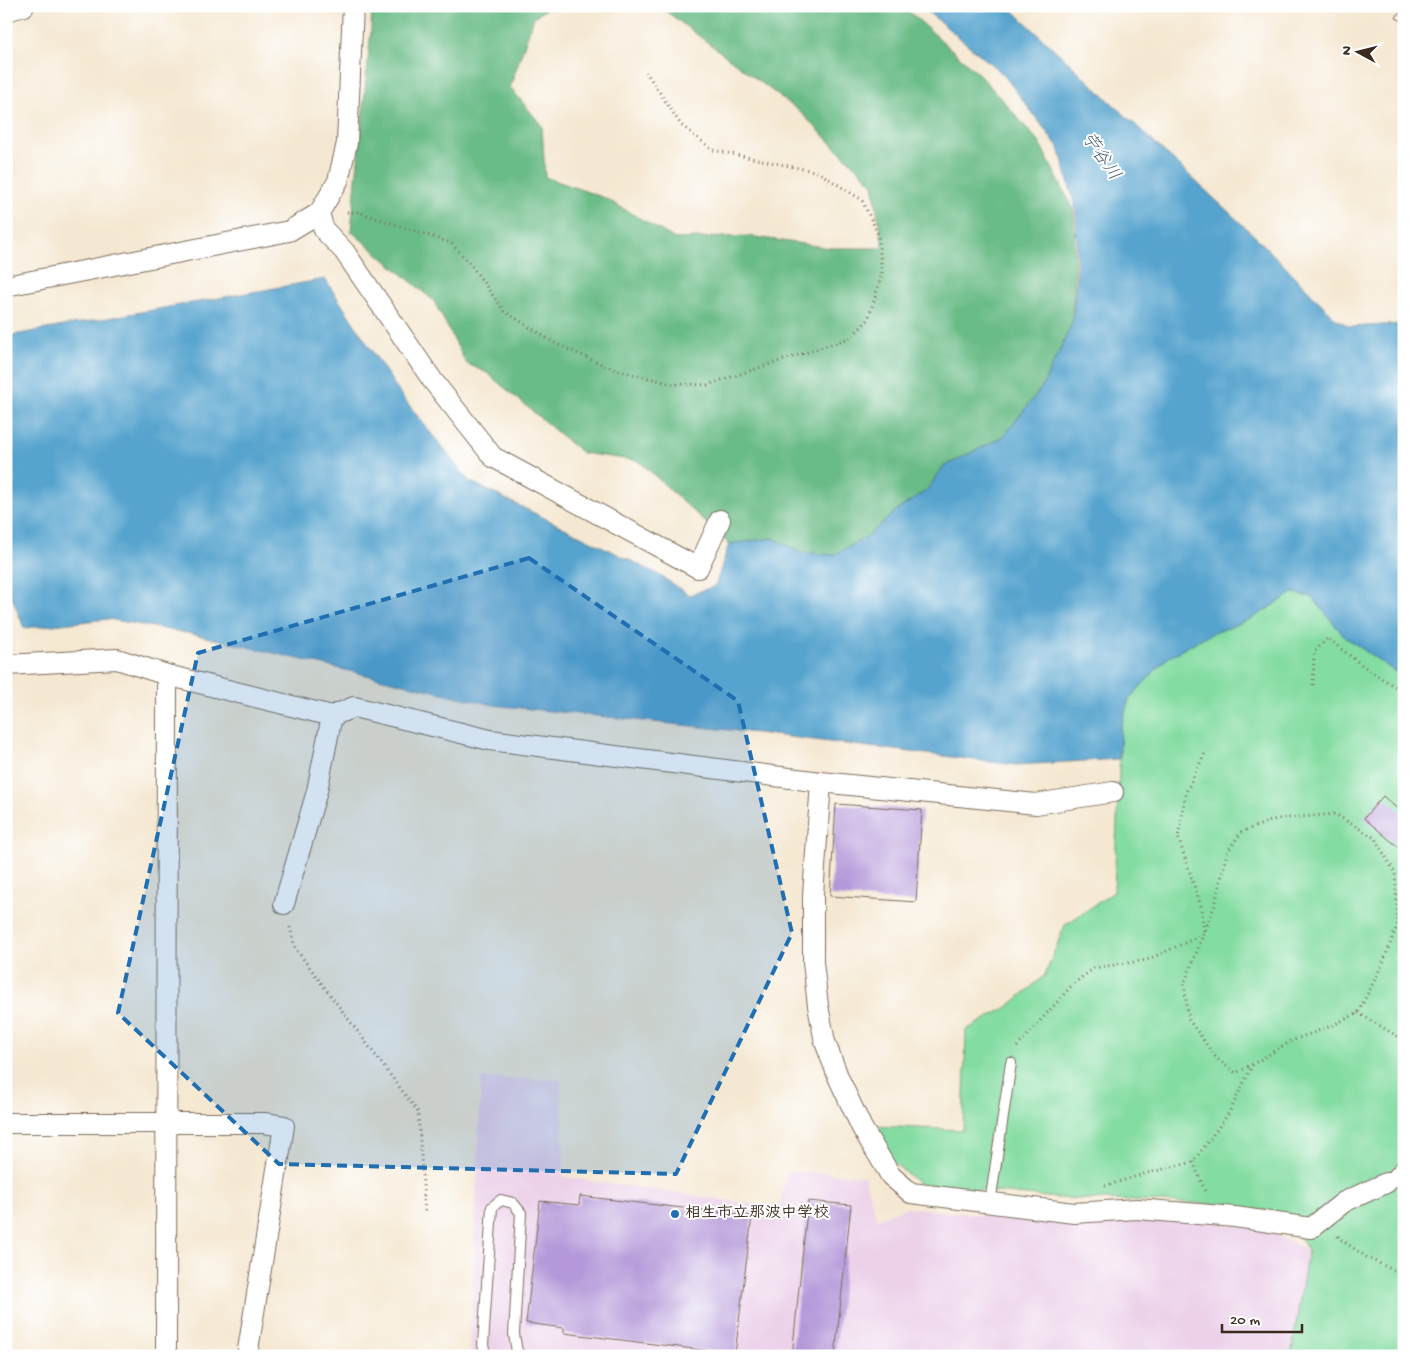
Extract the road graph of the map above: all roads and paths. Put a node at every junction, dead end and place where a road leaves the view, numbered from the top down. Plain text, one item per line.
1 (24, 6) edge
2 (353, 6) edge
3 (6, 10) edge
4 (646, 72) dead end
5 (319, 213) junction
6 (6, 286) edge
7 (720, 520) dead end
8 (6, 665) edge
9 (168, 675) junction
10 (1313, 685) dead end
11 (1404, 691) edge
12 (332, 716) junction
13 (1206, 750) dead end
14 (821, 782) junction
15 (1113, 792) dead end
16 (284, 904) joint
17 (1204, 934) junction
18 (1358, 1013) junction
19 (1404, 1040) edge
20 (1011, 1063) joint
21 (1253, 1064) junction
22 (6, 1122) edge
23 (166, 1123) junction
24 (1404, 1163) edge
25 (1395, 1182) edge
26 (1101, 1188) dead end
27 (990, 1203) junction
28 (425, 1214) dead end
29 (1328, 1214) junction
30 (1404, 1275) edge
31 (166, 1356) edge
32 (247, 1356) edge
33 (486, 1356) edge
34 (522, 1356) edge

1 - 3 street
2 - 5 street
4 - 5 path
5 - 6 street
5 - 7 street
8 - 9 street
9 - 12 street
9 - 23 street
10 - 11 path
12 - 14 street
12 - 16 street
13 - 17 path
14 - 15 street
14 - 27 street
16 - 28 path
17 - 18 path
17 - 20 path
17 - 21 path
18 - 19 path
18 - 21 path
20 - 27 lane
21 - 26 path
22 - 23 street
23 - 31 street
23 - 32 street
24 - 25 lane
25 - 29 street
27 - 29 street
29 - 30 path
33 - 34 lane

